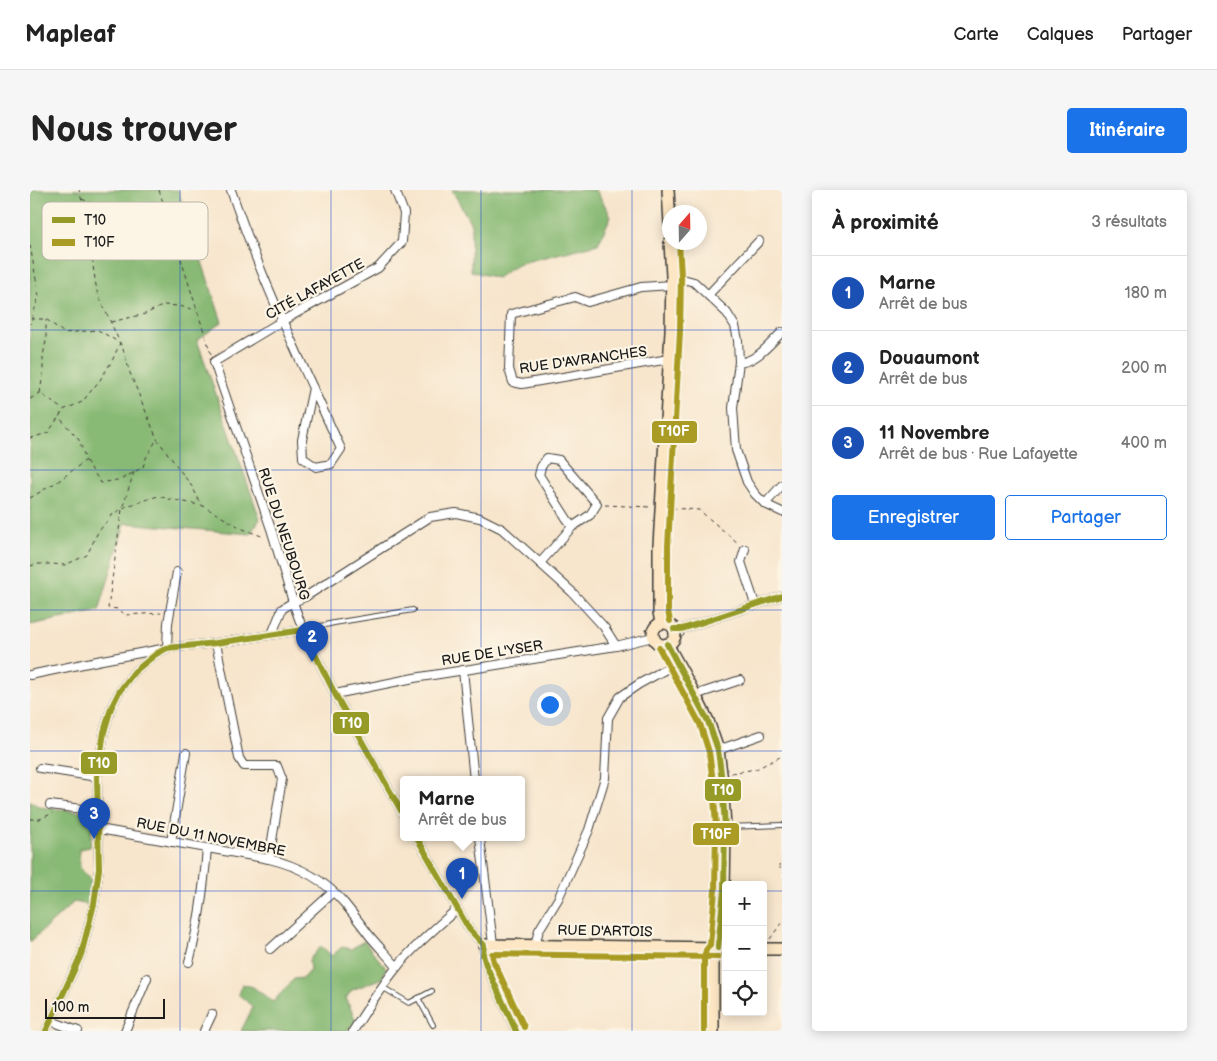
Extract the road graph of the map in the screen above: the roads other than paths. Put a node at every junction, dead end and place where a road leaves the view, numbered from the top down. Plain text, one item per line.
1 (231, 190) edge
2 (395, 190) edge
3 (668, 190) edge
4 (669, 205) edge
5 (759, 241) dead end
6 (670, 250) edge
7 (672, 280) junction
8 (708, 295) junction
9 (282, 321) junction
10 (782, 332) edge
11 (669, 360) junction
12 (214, 362) joint
13 (739, 362) junction
14 (313, 388) junction
15 (782, 485) edge
16 (765, 504) junction
17 (782, 512) edge
18 (572, 527) junction
19 (745, 549) road end
20 (540, 563) junction
21 (177, 572) dead end
22 (782, 596) edge
23 (293, 602) junction
24 (755, 604) junction
25 (413, 610) dead end
26 (661, 623) junction
27 (674, 629) junction
28 (303, 630) junction
29 (272, 634) junction
30 (653, 637) junction
31 (216, 642) junction
32 (667, 644) junction
33 (616, 646) junction
34 (167, 648) junction
35 (677, 663) junction
36 (463, 670) junction
37 (30, 675) edge
38 (740, 680) dead end
39 (335, 694) junction
40 (695, 694) junction
41 (761, 735) dead end
42 (718, 750) junction
43 (186, 753) dead end
44 (40, 768) dead end
45 (474, 776) edge
46 (96, 777) junction
47 (50, 805) dead end
48 (400, 809) edge
49 (98, 811) junction
50 (782, 825) edge
51 (725, 827) junction
52 (98, 829) junction
53 (419, 841) edge
54 (480, 841) edge
55 (171, 842) junction
56 (207, 848) junction
57 (269, 859) junction
58 (333, 892) junction
59 (457, 908) junction
60 (723, 926) edge
61 (488, 944) junction
62 (535, 945) junction
63 (722, 948) edge
64 (767, 949) edge
65 (782, 949) edge
66 (270, 950) dead end
67 (189, 962) dead end
68 (397, 967) junction
69 (147, 978) dead end
70 (382, 987) junction
71 (432, 991) dead end
72 (418, 998) junction
73 (212, 1014) dead end
74 (51, 1021) junction
75 (434, 1025) dead end
76 (46, 1031) edge
77 (78, 1031) edge
78 (125, 1031) edge
79 (204, 1031) edge
80 (353, 1031) edge
81 (516, 1031) edge
82 (713, 1031) edge

1 - 9 street
2 - 9 street, CITÉ LAFAYETTE
3 - 4 street
5 - 8 street
6 - 7 street
7 - 8 street
7 - 11 street
7 - 11 street, RUE D'AVRANCHES
8 - 13 street
9 - 12 street, CITÉ LAFAYETTE
9 - 14 street
10 - 13 street
11 - 26 street
12 - 23 street, RUE DU NEUBOURG
13 - 16 street
14 - 14 street
15 - 16 street
16 - 17 street
18 - 18 street
18 - 20 street
19 - 24 street
20 - 23 street
20 - 33 street
21 - 34 street
22 - 24 street
23 - 28 street, RUE DU NEUBOURG
23 - 29 street
24 - 27 street
25 - 28 lane
26 - 27 street
26 - 30 street
27 - 32 street
28 - 29 street
28 - 39 street, RUE DU NEUBOURG
29 - 31 street
30 - 32 street
30 - 33 street, RUE DE L'YSER
31 - 34 street
31 - 57 street
32 - 35 street
33 - 36 street, RUE DE L'YSER
34 - 37 street
34 - 46 street
35 - 40 street
35 - 62 street
36 - 39 street, RUE DE L'YSER
36 - 45 street
38 - 40 street
39 - 48 street, RUE DU NEUBOURG
40 - 42 street
41 - 42 street
42 - 51 street
43 - 55 street
44 - 46 street
46 - 49 street
47 - 49 street
49 - 52 street
50 - 51 lane
51 - 60 street
52 - 55 street, RUE DU 11 NOVEMBRE
52 - 74 street
53 - 59 street
54 - 61 street
55 - 56 street, RUE DU 11 NOVEMBRE
56 - 57 street, RUE DU 11 NOVEMBRE
56 - 67 street
57 - 58 street, RUE DU 11 NOVEMBRE
58 - 66 street
58 - 68 street, RUE DU 11 NOVEMBRE
59 - 61 street
59 - 68 street
61 - 62 street, RUE D'ARTOIS
61 - 81 street
62 - 63 street, RUE D'ARTOIS
63 - 82 street
64 - 65 street
68 - 70 street
69 - 78 street
70 - 72 lane
70 - 80 street
71 - 72 lane
72 - 75 lane
73 - 79 street
74 - 76 street
74 - 77 street

